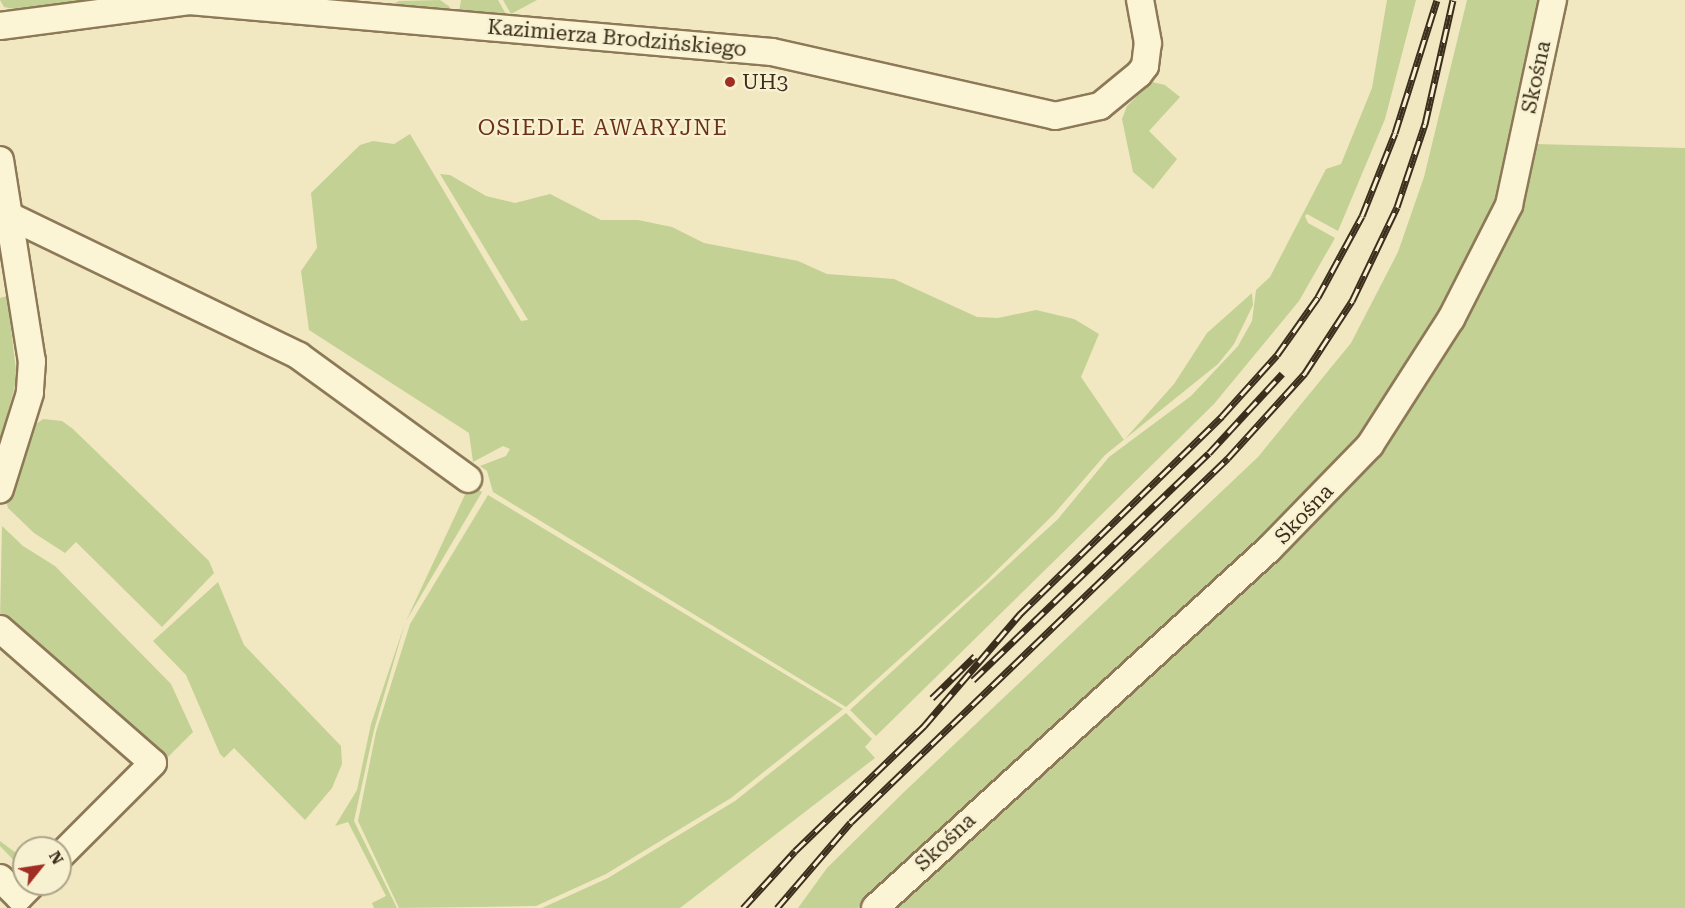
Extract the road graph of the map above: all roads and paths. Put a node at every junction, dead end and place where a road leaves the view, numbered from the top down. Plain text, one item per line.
1 (1140, 0) edge
2 (1553, 0) edge
3 (0, 26) edge
4 (0, 160) edge
5 (10, 216) junction
6 (468, 479) dead end
7 (0, 489) edge
8 (0, 629) edge
9 (72, 844) edge
10 (0, 878) edge
11 (12, 890) edge
12 (875, 908) edge

1 - 3 street, Kazimierza Brodzińskiego
2 - 12 street, Skośna
4 - 5 street
5 - 6 street
5 - 7 street
8 - 9 street
10 - 11 street

